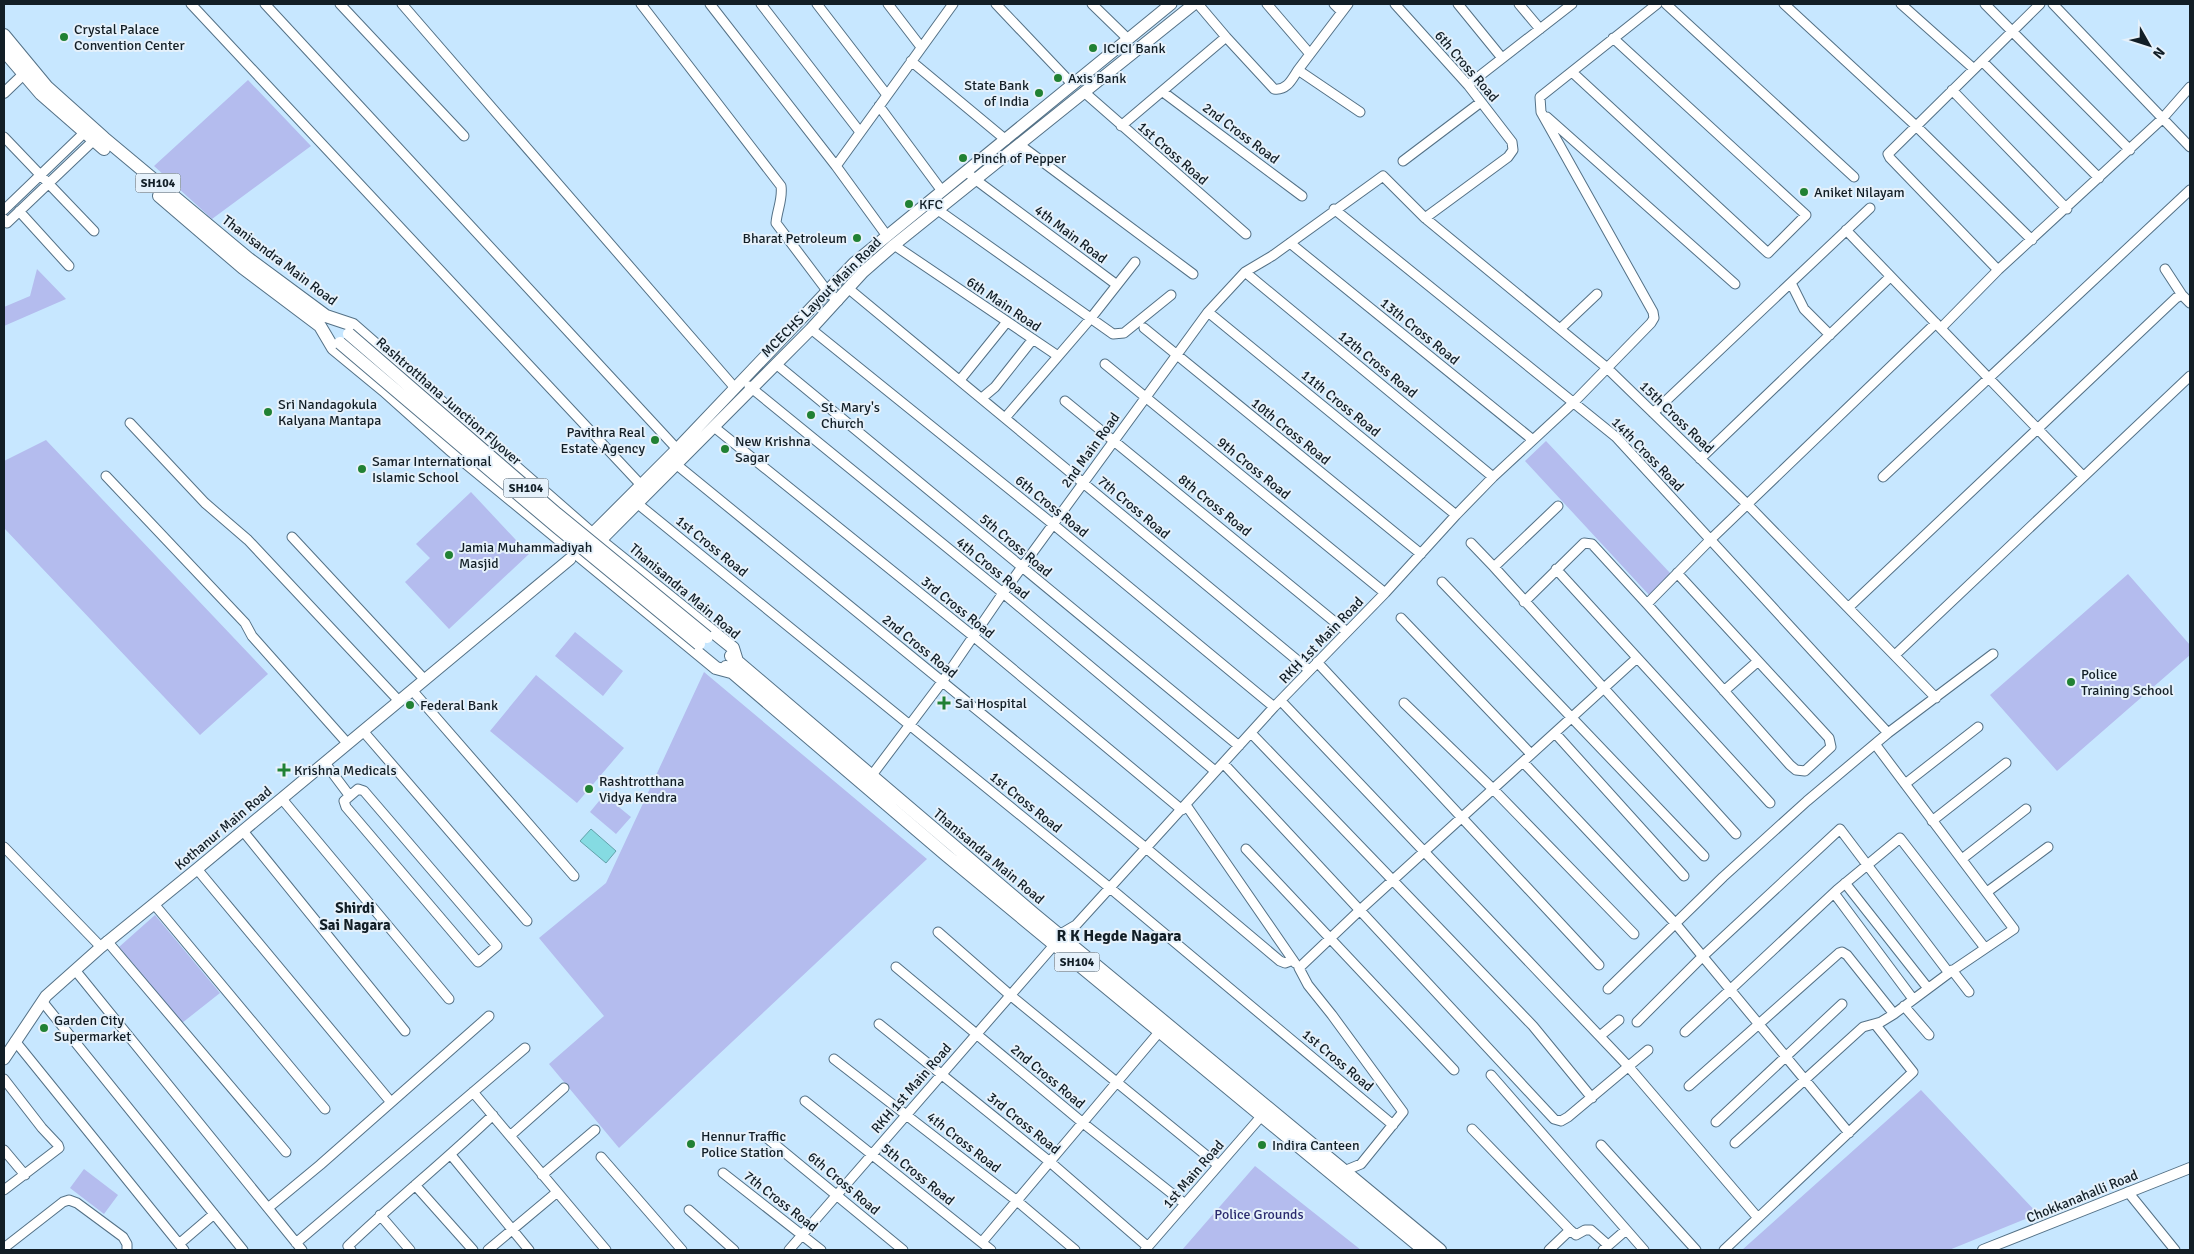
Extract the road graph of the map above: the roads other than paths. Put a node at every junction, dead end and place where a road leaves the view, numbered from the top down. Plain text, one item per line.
1 (191, 4) edge
2 (266, 4) edge
3 (340, 4) edge
4 (402, 4) edge
5 (655, 4) edge
6 (710, 4) edge
7 (761, 4) edge
8 (818, 4) edge
9 (888, 4) edge
10 (953, 4) edge
11 (996, 4) edge
12 (1092, 4) edge
13 (1170, 4) edge
14 (1194, 4) edge
15 (1198, 4) edge
16 (1266, 4) edge
17 (1334, 4) edge
18 (1348, 4) edge
19 (1395, 4) edge
20 (1458, 4) edge
21 (1519, 4) edge
22 (1572, 4) edge
23 (1657, 4) edge
24 (1666, 4) edge
25 (1784, 4) edge
26 (1901, 4) edge
27 (1985, 4) edge
28 (2040, 4) edge
29 (2053, 4) edge
30 (644, 7) edge
31 (1342, 12) junction
32 (1540, 29) junction
33 (2013, 30) junction
34 (4, 35) edge
35 (1226, 37) junction
36 (1613, 38) junction
37 (1128, 39) junction
38 (921, 47) junction
39 (4, 51) edge
40 (1310, 54) junction
41 (1502, 58) junction
42 (1982, 60) junction
43 (911, 61) junction
44 (1974, 69) junction
45 (1298, 70) junction
46 (28, 71) junction
47 (1572, 72) junction
48 (1073, 85) junction
49 (1468, 85) junction
50 (2190, 87) edge
51 (1952, 90) junction
52 (1084, 92) junction
53 (1163, 92) junction
54 (4, 93) edge
55 (887, 95) junction
56 (1480, 102) junction
57 (879, 106) junction
58 (1360, 112) dead end
59 (1541, 112) junction
60 (2162, 119) junction
61 (1121, 126) junction
62 (1916, 126) junction
63 (860, 132) junction
64 (464, 136) dead end
65 (4, 137) edge
66 (89, 137) junction
67 (1006, 140) junction
68 (1020, 144) junction
69 (2190, 147) edge
70 (2130, 150) junction
71 (1403, 161) dead end
72 (836, 166) junction
73 (40, 176) junction
74 (972, 176) junction
75 (1383, 176) joint
76 (1854, 177) dead end
77 (2098, 178) junction
78 (48, 184) junction
79 (2190, 190) edge
80 (942, 192) junction
81 (1302, 196) dead end
82 (1870, 208) dead end
83 (2067, 208) junction
84 (1334, 209) junction
85 (4, 210) edge
86 (938, 210) junction
87 (19, 211) junction
88 (1425, 218) junction
89 (4, 219) edge
90 (1846, 230) junction
91 (94, 231) dead end
92 (1246, 234) dead end
93 (891, 240) junction
94 (2032, 240) junction
95 (1290, 243) junction
96 (1263, 261) junction
97 (1135, 262) dead end
98 (69, 266) dead end
99 (2165, 269) dead end
100 (1998, 270) junction
101 (1245, 272) junction
102 (1193, 274) dead end
103 (1889, 278) junction
104 (1255, 281) junction
105 (1791, 283) junction
106 (1735, 284) dead end
107 (1117, 285) junction
108 (849, 289) junction
109 (828, 292) junction
110 (1597, 294) dead end
111 (1171, 295) dead end
112 (2182, 295) junction
113 (838, 301) junction
114 (2190, 303) edge
115 (1208, 312) junction
116 (1091, 318) junction
117 (323, 321) junction
118 (1006, 323) junction
119 (1938, 325) junction
120 (1144, 328) dead end
121 (811, 329) junction
122 (1560, 329) junction
123 (1830, 335) junction
124 (1033, 339) junction
125 (1175, 355) junction
126 (1058, 356) junction
127 (776, 364) junction
128 (1105, 364) dead end
129 (1606, 367) junction
130 (403, 368) junction
131 (2190, 376) edge
132 (1990, 379) junction
133 (960, 380) junction
134 (739, 384) junction
135 (752, 389) junction
136 (384, 390) junction
137 (1145, 396) junction
138 (982, 398) junction
139 (1065, 401) dead end
140 (1573, 403) junction
141 (1653, 413) junction
142 (1006, 418) junction
143 (130, 423) dead end
144 (714, 427) junction
145 (2038, 429) junction
146 (1114, 440) junction
147 (1533, 440) junction
148 (677, 449) junction
149 (1700, 459) junction
150 (677, 465) junction
151 (106, 476) dead end
152 (2083, 476) junction
153 (1493, 477) junction
154 (1883, 477) dead end
155 (1083, 482) junction
156 (641, 485) junction
157 (638, 504) junction
158 (1747, 504) junction
159 (1558, 506) dead end
160 (1456, 515) junction
161 (1054, 525) junction
162 (598, 534) junction
163 (292, 537) dead end
164 (1710, 540) junction
165 (1471, 543) dead end
166 (1421, 554) junction
167 (575, 556) junction
168 (1494, 567) junction
169 (1022, 568) junction
170 (1556, 569) junction
171 (1677, 573) junction
172 (1442, 582) dead end
173 (1003, 593) junction
174 (1385, 593) junction
175 (1524, 602) junction
176 (1647, 604) junction
177 (1849, 607) junction
178 (1401, 618) dead end
179 (1347, 632) junction
180 (973, 636) junction
181 (1994, 654) dead end
182 (1895, 655) junction
183 (1638, 658) junction
184 (1317, 662) junction
185 (1757, 662) junction
186 (729, 663) junction
187 (1309, 670) junction
188 (425, 680) junction
189 (942, 682) junction
190 (1604, 689) junction
191 (412, 690) junction
192 (1724, 691) junction
193 (1936, 698) junction
194 (400, 701) junction
195 (1404, 703) dead end
196 (1277, 704) junction
197 (1571, 718) junction
198 (910, 725) junction
199 (1978, 727) dead end
200 (363, 731) junction
201 (1251, 733) junction
202 (1554, 733) junction
203 (1888, 733) junction
204 (348, 744) junction
205 (1874, 744) junction
206 (1239, 746) junction
207 (1531, 754) junction
208 (1523, 762) junction
209 (325, 763) junction
210 (1223, 763) junction
211 (2006, 763) dead end
212 (1215, 771) junction
213 (867, 781) junction
214 (1904, 784) junction
215 (1493, 789) junction
216 (349, 795) junction
217 (282, 799) junction
218 (1770, 803) dead end
219 (1184, 808) junction
220 (2026, 809) dead end
221 (1462, 817) junction
222 (1932, 820) junction
223 (243, 832) junction
224 (1736, 834) dead end
225 (4, 847) edge
226 (2048, 847) dead end
227 (1146, 848) junction
228 (1246, 849) dead end
229 (1425, 851) junction
230 (1704, 856) dead end
231 (1962, 859) junction
232 (1867, 864) junction
233 (198, 870) junction
234 (574, 876) dead end
235 (1684, 876) dead end
236 (1392, 881) junction
237 (1845, 883) junction
238 (1110, 888) junction
239 (1987, 892) junction
240 (1834, 893) junction
241 (154, 904) junction
242 (1360, 910) junction
243 (527, 921) dead end
244 (1674, 924) junction
245 (938, 932) dead end
246 (1634, 934) dead end
247 (1330, 938) junction
248 (1056, 939) junction
249 (104, 944) junction
250 (1985, 948) junction
251 (1702, 957) junction
252 (1293, 960) junction
253 (1599, 965) dead end
254 (896, 967) dead end
255 (1299, 968) junction
256 (75, 970) junction
257 (1951, 971) junction
258 (1927, 987) junction
259 (1608, 989) dead end
260 (1730, 990) junction
261 (1969, 992) dead end
262 (1010, 995) junction
263 (449, 999) dead end
264 (1913, 999) junction
265 (42, 1001) junction
266 (1842, 1004) dead end
267 (1904, 1006) junction
268 (1894, 1014) junction
269 (490, 1016) dead end
270 (1619, 1020) dead end
271 (1638, 1022) dead end
272 (879, 1024) dead end
273 (1875, 1024) junction
274 (1759, 1025) junction
275 (405, 1031) dead end
276 (1160, 1031) junction
277 (1685, 1032) dead end
278 (976, 1034) junction
279 (1929, 1035) dead end
280 (1600, 1036) junction
281 (15, 1041) junction
282 (524, 1048) dead end
283 (1648, 1050) dead end
284 (1785, 1056) junction
285 (834, 1059) dead end
286 (4, 1060) edge
287 (1628, 1066) junction
288 (1454, 1070) dead end
289 (942, 1073) junction
290 (1491, 1075) dead end
291 (4, 1079) edge
292 (1805, 1081) junction
293 (1117, 1082) junction
294 (1689, 1086) dead end
295 (564, 1088) dead end
296 (473, 1092) junction
297 (1592, 1098) junction
298 (390, 1101) junction
299 (805, 1101) dead end
300 (325, 1109) dead end
301 (1265, 1111) junction
302 (906, 1114) junction
303 (493, 1115) junction
304 (1716, 1122) dead end
305 (1082, 1123) junction
306 (1393, 1125) junction
307 (1472, 1129) dead end
308 (595, 1130) dead end
309 (1848, 1133) junction
310 (510, 1136) junction
311 (767, 1138) dead end
312 (1736, 1143) dead end
313 (1601, 1145) dead end
314 (4, 1150) edge
315 (286, 1152) dead end
316 (872, 1154) junction
317 (451, 1155) junction
318 (601, 1157) dead end
319 (1050, 1162) junction
320 (1218, 1165) junction
321 (2190, 1168) edge
322 (1344, 1171) junction
323 (723, 1173) dead end
324 (25, 1175) junction
325 (542, 1175) junction
326 (415, 1185) junction
327 (4, 1190) edge
328 (2128, 1192) junction
329 (556, 1193) junction
330 (837, 1195) junction
331 (1017, 1201) junction
332 (1185, 1204) junction
333 (268, 1208) junction
334 (689, 1210) dead end
335 (214, 1214) junction
336 (380, 1215) junction
337 (1758, 1218) junction
338 (1570, 1230) junction
339 (1626, 1230) junction
340 (512, 1231) junction
341 (802, 1235) junction
342 (982, 1242) junction
343 (182, 1247) edge
344 (299, 1247) edge
345 (4, 1248) edge
346 (1606, 1248) edge
347 (1147, 1249) edge
348 (127, 1250) edge
349 (243, 1250) edge
350 (351, 1250) edge
351 (410, 1250) edge
352 (473, 1250) edge
353 (488, 1250) edge
354 (529, 1250) edge
355 (606, 1250) edge
356 (682, 1250) edge
357 (734, 1250) edge
358 (789, 1250) edge
359 (821, 1250) edge
360 (903, 1250) edge
361 (991, 1250) edge
362 (1075, 1250) edge
363 (1424, 1250) edge
364 (1440, 1250) edge
365 (1549, 1250) edge
366 (1644, 1250) edge
367 (1696, 1250) edge
368 (1724, 1250) edge
369 (1983, 1250) edge
370 (2175, 1250) edge

1 - 156 street
2 - 148 street
3 - 64 street
4 - 134 street, 4th Cross Road
5 - 30 street
6 - 72 street, 6th Main Road
7 - 63 street
8 - 55 street
9 - 38 street
10 - 38 street
11 - 48 street
12 - 37 street
13 - 37 main road, MCECHS Layout Main Road
14 - 52 main road, MCECHS Layout Main Road
15 - 35 street
16 - 40 street
17 - 31 street
18 - 31 street
19 - 49 street, 6th Cross Road
20 - 41 street
21 - 32 street
22 - 32 street
23 - 36 street
24 - 76 street
25 - 62 street
26 - 44 street
27 - 33 street
28 - 33 street
29 - 60 street
30 - 109 street
31 - 40 street
32 - 41 street
33 - 42 street
33 - 70 street
34 - 46 main road, Thanisandra Main Road / SH104
35 - 45 street
35 - 53 street
36 - 47 street
36 - 47 street
37 - 48 main road, MCECHS Layout Main Road
38 - 43 street
39 - 46 main road, Thanisandra Main Road / SH104
40 - 45 street
41 - 49 street
42 - 44 street
42 - 77 street
43 - 55 street
43 - 67 street
44 - 51 street
45 - 58 street
46 - 54 street
46 - 66 main road, Thanisandra Main Road / SH104
46 - 117 main road, Thanisandra Main Road / SH104
47 - 59 street
48 - 67 main road, MCECHS Layout Main Road
49 - 56 street, 6th Cross Road
50 - 60 street
51 - 62 street
51 - 83 street
52 - 61 street, 1st Cross Road
52 - 68 main road, MCECHS Layout Main Road
53 - 61 street
53 - 81 street, 2nd Cross Road
55 - 57 street
56 - 71 street
56 - 88 street, 6th Cross Road
57 - 63 street
57 - 80 street
59 - 106 street
59 - 129 street, RKH 1st Main Road
60 - 69 street
60 - 70 street
61 - 92 street, 1st Cross Road
62 - 94 street
62 - 100 street
63 - 72 street
65 - 73 street
66 - 73 street
66 - 78 street
66 - 117 main road, Thanisandra Main Road / SH104
67 - 74 main road, MCECHS Layout Main Road
68 - 74 main road, MCECHS Layout Main Road
68 - 102 street
70 - 77 street
72 - 93 street, 6th Main Road
73 - 78 street
73 - 85 street
74 - 80 main road, MCECHS Layout Main Road
74 - 86 main road, MCECHS Layout Main Road
74 - 107 street, 4th Main Road
75 - 84 street, 2nd Main Road
75 - 88 street, 15th Cross Road
77 - 83 street
78 - 87 street
78 - 91 street
79 - 132 street
80 - 93 main road, MCECHS Layout Main Road
82 - 90 street
83 - 94 street
84 - 95 street, 2nd Main Road
84 - 140 street, 14th Cross Road
86 - 93 main road, MCECHS Layout Main Road
86 - 116 street
87 - 89 street
87 - 98 street
88 - 122 street, 15th Cross Road
90 - 103 street
90 - 105 street
93 - 108 main road, MCECHS Layout Main Road
93 - 109 main road, MCECHS Layout Main Road
93 - 118 street, 6th Main Road
94 - 100 street
95 - 96 street, 2nd Main Road
95 - 147 street, 13th Cross Road
96 - 101 street, 2nd Main Road
96 - 104 street
97 - 107 street
99 - 112 street
100 - 119 street
101 - 104 street, 12th Cross Road
101 - 115 street, 2nd Main Road
103 - 119 street
103 - 123 street
104 - 153 street, 12th Cross Road
105 - 123 street
105 - 141 street
107 - 116 street
108 - 113 main road, MCECHS Layout Main Road
108 - 133 street, 7th Cross Road
109 - 113 street
109 - 134 main road, MCECHS Layout Main Road
110 - 122 street
111 - 116 street
112 - 114 street
112 - 145 street
113 - 121 main road, MCECHS Layout Main Road
115 - 125 street, 2nd Main Road
115 - 160 street, 11th Cross Road
116 - 126 street
117 - 130 main road, Thanisandra Main Road / SH104
117 - 136 main road, Thanisandra Main Road / SH104
117 - 186 main road, Rashtrotthana Junction Flyover / SH104, bridge
118 - 124 street, 6th Main Road
118 - 133 street
119 - 132 street
119 - 158 street
120 - 125 street, 10th Cross Road
121 - 127 main road, MCECHS Layout Main Road
121 - 161 street, 6th Cross Road
122 - 129 street, 15th Cross Road
123 - 149 street
124 - 126 street, 6th Main Road
124 - 138 street
125 - 137 street, 2nd Main Road
125 - 166 street, 10th Cross Road
126 - 142 street
127 - 135 main road, MCECHS Layout Main Road
127 - 169 street, 5th Cross Road
128 - 137 street, 9th Cross Road
129 - 140 street, RKH 1st Main Road
129 - 141 street, 15th Cross Road
130 - 136 main road
130 - 162 main road, Thanisandra Main Road / SH104
131 - 152 street
132 - 145 street
132 - 154 street
133 - 138 street, 7th Cross Road
134 - 135 street, 4th Cross Road
134 - 148 main road, MCECHS Layout Main Road
135 - 144 main road, MCECHS Layout Main Road
135 - 173 street, 4th Cross Road
136 - 167 main road, Thanisandra Main Road / SH104
137 - 146 street, 2nd Main Road
137 - 174 street, 9th Cross Road
138 - 142 street, 7th Cross Road
139 - 146 street, 8th Cross Road
140 - 147 street, RKH 1st Main Road
140 - 164 street, 14th Cross Road
141 - 149 street, 15th Cross Road
142 - 155 street, 7th Cross Road
143 - 194 street
144 - 150 main road, MCECHS Layout Main Road
144 - 180 street, 3rd Cross Road
145 - 152 street
145 - 177 street
146 - 155 street, 2nd Main Road
146 - 179 street, 8th Cross Road
147 - 153 street, RKH 1st Main Road
148 - 156 main road, MCECHS Layout Main Road
149 - 158 street, 15th Cross Road
150 - 157 main road, MCECHS Layout Main Road
150 - 189 street, 2nd Cross Road
151 - 204 street
152 - 182 street
153 - 160 street, RKH 1st Main Road
155 - 161 street, 2nd Main Road
155 - 187 street, 7th Cross Road
156 - 162 main road, MCECHS Layout Main Road
157 - 162 main road, MCECHS Layout Main Road
157 - 198 street, 1st Cross Road
158 - 164 street
158 - 177 street, 15th Cross Road
159 - 168 street
160 - 166 street, RKH 1st Main Road
161 - 169 street, 2nd Main Road
161 - 196 street, 6th Cross Road
162 - 167 main road, MCECHS Layout Main Road
162 - 186 main road, Thanisandra Main Road / SH104
163 - 188 street
164 - 171 street
164 - 203 street, 14th Cross Road
165 - 168 street
166 - 174 street, RKH 1st Main Road
167 - 186 main road, Thanisandra Main Road / SH104
167 - 188 main road, Kothanur Main Road
168 - 175 street
169 - 173 street, 2nd Main Road
169 - 206 street, 5th Cross Road
170 - 175 street
170 - 176 street
170 - 183 street
171 - 176 street
171 - 185 street
172 - 197 street
173 - 180 street, 2nd Main Road
173 - 212 street, 4th Cross Road
174 - 179 street, RKH 1st Main Road
175 - 190 street
176 - 192 street
177 - 182 street, 15th Cross Road
178 - 207 street
179 - 184 street, RKH 1st Main Road
180 - 189 street, 2nd Main Road
180 - 219 street, 3rd Cross Road
181 - 193 street
182 - 193 street, 15th Cross Road
183 - 190 street
183 - 218 street
184 - 187 street, RKH 1st Main Road
184 - 221 street
185 - 192 street
185 - 192 street
186 - 213 main road, Thanisandra Main Road / SH104
187 - 196 street, RKH 1st Main Road
188 - 191 main road, Kothanur Main Road
189 - 198 street, 2nd Main Road
189 - 227 street, 2nd Cross Road
190 - 197 street
190 - 224 street
191 - 194 main road, Kothanur Main Road
191 - 234 street
193 - 203 street
194 - 200 main road, Kothanur Main Road
195 - 215 street
196 - 201 street, RKH 1st Main Road
196 - 229 street, 6th Cross Road
197 - 202 street
197 - 230 street
198 - 213 street, 2nd Main Road
198 - 238 street, 1st Cross Road
199 - 214 street
200 - 204 main road, Kothanur Main Road
200 - 243 street
201 - 206 street, RKH 1st Main Road
201 - 236 street
202 - 207 street
202 - 235 street
203 - 205 street
204 - 209 main road, Kothanur Main Road
205 - 214 street
205 - 244 street
206 - 210 street, RKH 1st Main Road
207 - 208 street
208 - 215 street
208 - 244 street
209 - 216 street
209 - 217 main road, Kothanur Main Road
210 - 212 street, RKH 1st Main Road
210 - 242 street
211 - 222 street
212 - 219 street, RKH 1st Main Road
213 - 248 main road, Thanisandra Main Road / SH104
214 - 222 street
215 - 221 street
215 - 246 street
216 - 216 street
217 - 223 main road, Kothanur Main Road
217 - 263 street
219 - 227 street, RKH 1st Main Road
219 - 252 street, 3rd Cross Road
220 - 231 street
221 - 229 street
221 - 253 street
222 - 231 street
223 - 233 main road, Kothanur Main Road
223 - 275 street
225 - 249 street
226 - 239 street
227 - 238 street, RKH 1st Main Road
227 - 252 street, 2nd Cross Road
228 - 247 street
229 - 236 street
229 - 280 street, 6th Cross Road
231 - 239 street
232 - 237 street
232 - 250 street
232 - 251 street
232 - 257 street
233 - 241 main road, Kothanur Main Road
233 - 298 street
236 - 242 street
236 - 297 street
237 - 240 street
237 - 258 street
238 - 248 street, RKH 1st Main Road
238 - 306 street, 1st Cross Road
239 - 250 street
240 - 260 street
240 - 264 street
241 - 249 main road, Kothanur Main Road
241 - 300 street
242 - 247 street
242 - 297 street
244 - 251 street
244 - 259 street
245 - 262 street
247 - 255 street
247 - 288 street
248 - 262 street, RKH 1st Main Road
248 - 276 main road, Thanisandra Main Road / SH104
248 - 301 main road, Thanisandra Main Road / SH104
249 - 256 main road, Kothanur Main Road
249 - 315 street
250 - 257 street
251 - 260 street
251 - 271 street
252 - 255 street, 3rd Cross Road
254 - 278 street, 2nd Cross Road
255 - 306 street, 3rd Cross Road
256 - 265 main road, Kothanur Main Road
256 - 333 street
257 - 258 street
257 - 261 street
258 - 264 street
260 - 274 street
260 - 277 street
262 - 278 street, RKH 1st Main Road
262 - 293 street
264 - 267 street
265 - 281 main road, Kothanur Main Road
265 - 335 street
266 - 284 street
267 - 268 street
267 - 279 street
268 - 273 street
268 - 274 street
269 - 298 street
270 - 280 street
272 - 289 street, 3rd Cross Road
273 - 292 street
273 - 309 street
274 - 284 street
274 - 294 street
276 - 293 street
276 - 301 main road, Thanisandra Main Road / SH104
278 - 289 street, RKH 1st Main Road
278 - 305 street, 2nd Cross Road
280 - 287 street, 6th Cross Road
281 - 286 main road, Kothanur Main Road
281 - 343 street
282 - 296 street
283 - 287 street
284 - 292 street
284 - 304 street
285 - 302 street, 4th Cross Road
287 - 297 street
287 - 337 street, 6th Cross Road
289 - 302 street, RKH 1st Main Road
289 - 319 street, 3rd Cross Road
290 - 339 street
291 - 324 street
292 - 309 street
292 - 312 street
293 - 305 street
293 - 320 street
295 - 310 street
296 - 303 street
296 - 344 street
298 - 333 street
299 - 316 street, 5th Cross Road
301 - 320 street, 1st Main Road
301 - 322 main road, Thanisandra Main Road / SH104
301 - 363 main road, Thanisandra Main Road / SH104
302 - 316 street, RKH 1st Main Road
302 - 331 street, 4th Cross Road
303 - 310 street
303 - 317 street
305 - 319 street
305 - 332 street, 2nd Cross Road
306 - 322 street
307 - 338 street
308 - 325 street
309 - 337 street
310 - 325 street
311 - 330 street, 6th Cross Road
313 - 367 street
314 - 324 street
316 - 330 street, RKH 1st Main Road
316 - 342 street, 5th Cross Road
317 - 326 street
317 - 340 street
318 - 356 street
319 - 331 street
319 - 347 street, 3rd Cross Road
320 - 332 street, 1st Main Road
321 - 328 street, Chokkanahalli Road
322 - 364 main road, Thanisandra Main Road / SH104
323 - 341 street, 7th Cross Road
324 - 327 street
325 - 329 street
326 - 336 street
326 - 352 street
328 - 369 street, Chokkanahalli Road
328 - 370 street
329 - 340 street
329 - 355 street
330 - 341 street, RKH 1st Main Road
330 - 360 street, 6th Cross Road
331 - 342 street
331 - 362 street, 4th Cross Road
332 - 347 street, 1st Main Road
333 - 344 street
334 - 357 street
335 - 343 street
335 - 349 street
336 - 350 street
336 - 351 street
337 - 368 street
338 - 346 street
338 - 365 street
339 - 346 street
339 - 366 street
340 - 353 street
340 - 354 street
341 - 358 street, RKH 1st Main Road
341 - 359 street, 7th Cross Road
342 - 361 street, 5th Cross Road
345 - 348 street

